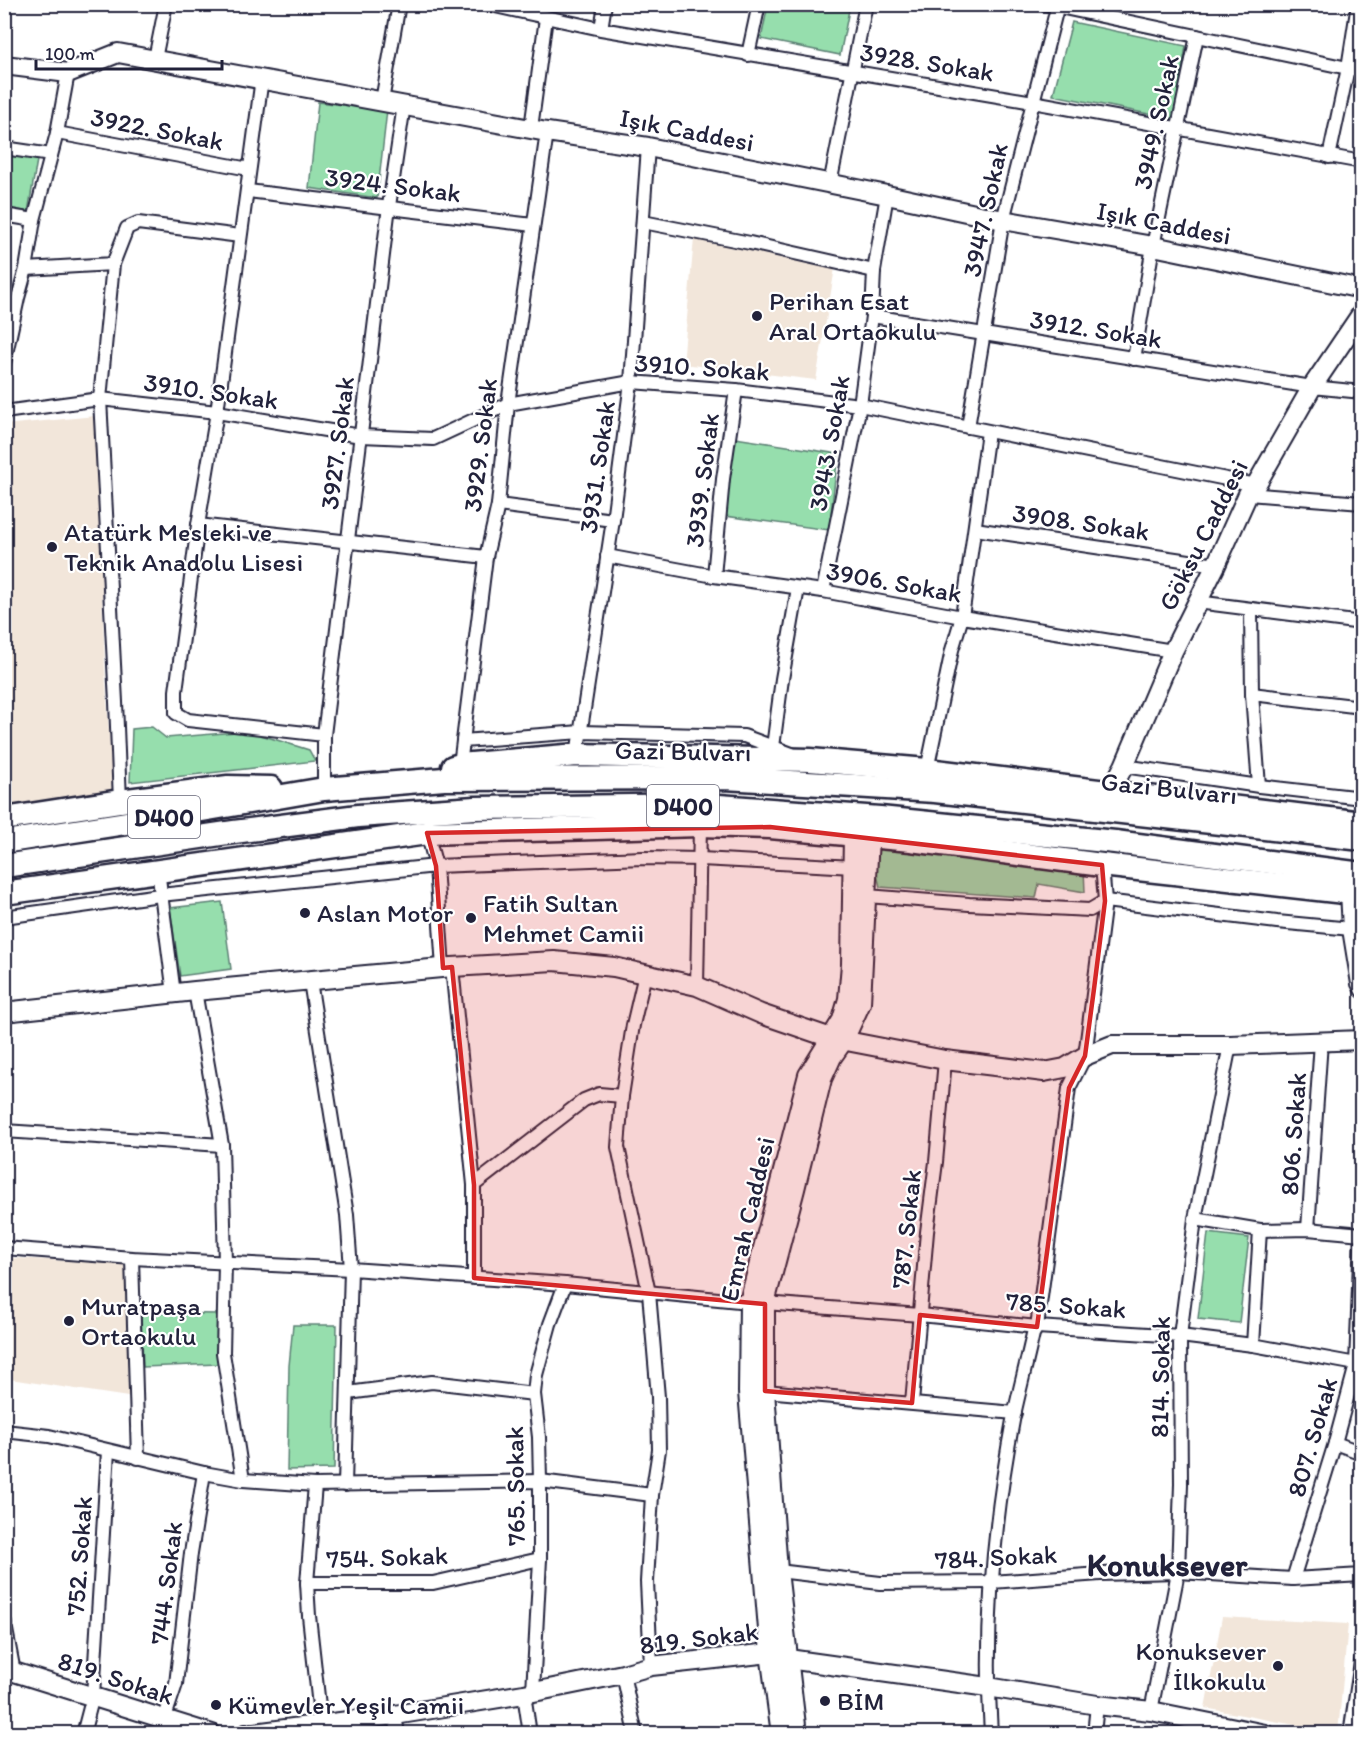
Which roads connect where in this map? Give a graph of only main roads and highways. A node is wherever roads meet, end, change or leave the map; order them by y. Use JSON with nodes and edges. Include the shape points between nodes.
{"nodes":[{"id":1,"x":388,"y":783,"type":"junction"},
{"id":2,"x":324,"y":789,"type":"junction"},
{"id":3,"x":358,"y":816,"type":"junction"},
{"id":4,"x":4,"y":819,"type":"edge"},
{"id":5,"x":1362,"y":823,"type":"edge"},
{"id":6,"x":1362,"y":839,"type":"edge"},
{"id":7,"x":4,"y":842,"type":"edge"},
{"id":8,"x":4,"y":866,"type":"edge"},
{"id":9,"x":158,"y":870,"type":"junction"},
{"id":10,"x":1362,"y":874,"type":"edge"},
{"id":11,"x":4,"y":893,"type":"edge"},
{"id":12,"x":1354,"y":893,"type":"edge"}],
"edges":[{"from":1,"to":2,"type":"highway","name":"Gazi Bulvarı","number":"D400"},
{"from":1,"to":5,"type":"highway","via":[[460,765],[577,755],[810,760],[927,770]]},
{"from":1,"to":6,"type":"highway","name":"Gazi Bulvarı","number":"D400","via":[[444,779],[736,778],[935,791]]},
{"from":2,"to":4,"type":"highway","via":[[228,787]]},
{"from":2,"to":7,"type":"highway","name":"Gazi Bulvarı","number":"D400"},
{"from":3,"to":8,"type":"highway","number":"D400"},
{"from":3,"to":9,"type":"highway"},
{"from":3,"to":10,"type":"highway","number":"D400","via":[[475,808],[705,805],[1091,839]]},
{"from":9,"to":11,"type":"highway"},
{"from":9,"to":12,"type":"highway","via":[[427,833],[700,825],[861,835]]}]}
